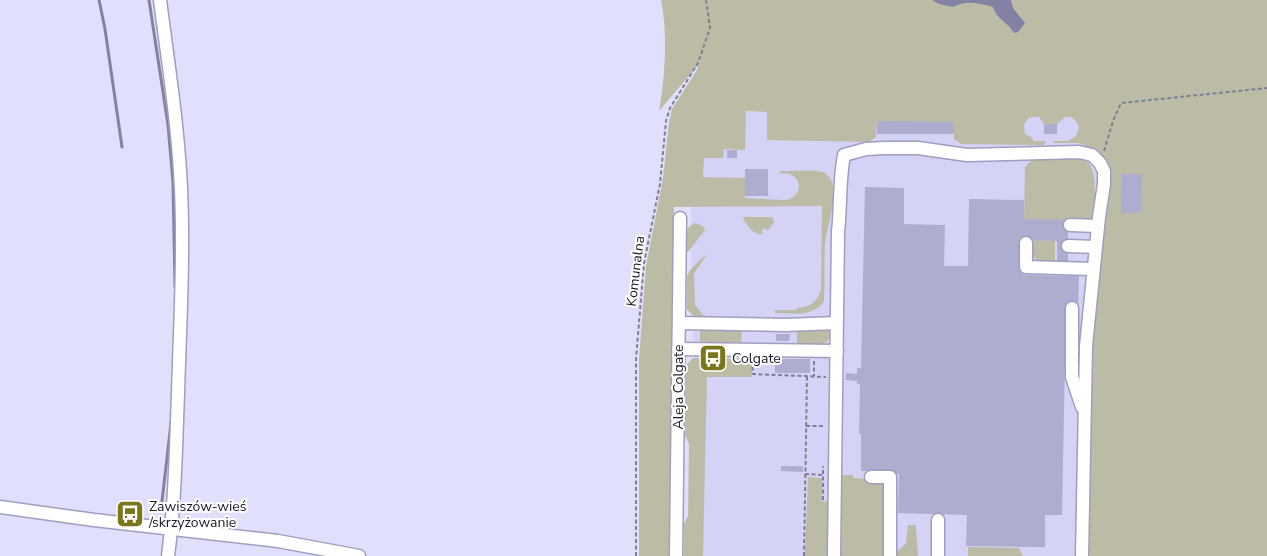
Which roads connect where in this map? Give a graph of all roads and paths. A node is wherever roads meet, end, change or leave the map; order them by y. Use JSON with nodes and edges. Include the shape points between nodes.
{"nodes":[{"id":1,"x":160,"y":0,"type":"edge"},
{"id":2,"x":706,"y":0,"type":"edge"},
{"id":3,"x":1267,"y":88,"type":"edge"},
{"id":4,"x":1100,"y":163,"type":"junction"},
{"id":5,"x":680,"y":218,"type":"dead end"},
{"id":6,"x":1070,"y":225,"type":"dead end"},
{"id":7,"x":1098,"y":226,"type":"junction"},
{"id":8,"x":1026,"y":243,"type":"dead end"},
{"id":9,"x":1068,"y":246,"type":"dead end"},
{"id":10,"x":1096,"y":247,"type":"junction"},
{"id":11,"x":1094,"y":269,"type":"junction"},
{"id":12,"x":1072,"y":308,"type":"dead end"},
{"id":13,"x":679,"y":323,"type":"junction"},
{"id":14,"x":836,"y":323,"type":"junction"},
{"id":15,"x":678,"y":349,"type":"junction"},
{"id":16,"x":813,"y":350,"type":"junction"},
{"id":17,"x":838,"y":351,"type":"junction"},
{"id":18,"x":750,"y":358,"type":"dead end"},
{"id":19,"x":807,"y":376,"type":"junction"},
{"id":20,"x":814,"y":376,"type":"junction"},
{"id":21,"x":838,"y":377,"type":"junction"},
{"id":22,"x":1085,"y":417,"type":"junction"},
{"id":23,"x":806,"y":426,"type":"junction"},
{"id":24,"x":824,"y":426,"type":"dead end"},
{"id":25,"x":805,"y":474,"type":"junction"},
{"id":26,"x":823,"y":475,"type":"dead end"},
{"id":27,"x":871,"y":477,"type":"dead end"},
{"id":28,"x":0,"y":506,"type":"edge"},
{"id":29,"x":938,"y":520,"type":"dead end"},
{"id":30,"x":172,"y":528,"type":"junction"},
{"id":31,"x":168,"y":556,"type":"edge"},
{"id":32,"x":359,"y":556,"type":"edge"},
{"id":33,"x":636,"y":556,"type":"edge"},
{"id":34,"x":676,"y":556,"type":"edge"},
{"id":35,"x":804,"y":556,"type":"edge"},
{"id":36,"x":834,"y":556,"type":"edge"},
{"id":37,"x":890,"y":556,"type":"edge"},
{"id":38,"x":938,"y":556,"type":"edge"},
{"id":39,"x":1082,"y":556,"type":"edge"}],
"edges":[{"from":1,"to":30,"type":"street","via":[[181,188],[182,284]]},
{"from":2,"to":33,"type":"path","name":"Komunalna","via":[[710,28],[698,64],[670,108],[666,121],[660,184],[644,263],[636,359]]},
{"from":3,"to":4,"type":"path","via":[[1121,103]]},
{"from":4,"to":7,"type":"street","via":[[1104,184]]},
{"from":4,"to":14,"type":"street","via":[[1079,152],[967,155],[902,148],[866,149],[844,155],[840,175]]},
{"from":5,"to":13,"type":"street","name":"Aleja Colgate"},
{"from":6,"to":7,"type":"street"},
{"from":7,"to":10,"type":"street"},
{"from":8,"to":11,"type":"street","via":[[1026,267]]},
{"from":9,"to":10,"type":"street"},
{"from":10,"to":11,"type":"street"},
{"from":11,"to":22,"type":"street","via":[[1086,346]]},
{"from":12,"to":22,"type":"street","via":[[1072,377]]},
{"from":13,"to":14,"type":"street"},
{"from":13,"to":15,"type":"street","name":"Aleja Colgate"},
{"from":14,"to":17,"type":"street"},
{"from":15,"to":16,"type":"street"},
{"from":15,"to":34,"type":"street","name":"Aleja Colgate"},
{"from":16,"to":17,"type":"street"},
{"from":16,"to":20,"type":"path"},
{"from":17,"to":21,"type":"street"},
{"from":18,"to":19,"type":"path","via":[[753,374]]},
{"from":19,"to":20,"type":"path"},
{"from":19,"to":23,"type":"path"},
{"from":20,"to":21,"type":"path"},
{"from":21,"to":36,"type":"street"},
{"from":22,"to":39,"type":"street"},
{"from":23,"to":24,"type":"path"},
{"from":23,"to":25,"type":"path"},
{"from":25,"to":26,"type":"path"},
{"from":25,"to":35,"type":"path"},
{"from":27,"to":37,"type":"street","via":[[890,477]]},
{"from":28,"to":30,"type":"street"},
{"from":29,"to":38,"type":"street"},
{"from":30,"to":31,"type":"street"},
{"from":30,"to":32,"type":"street","via":[[278,541]]}]}
